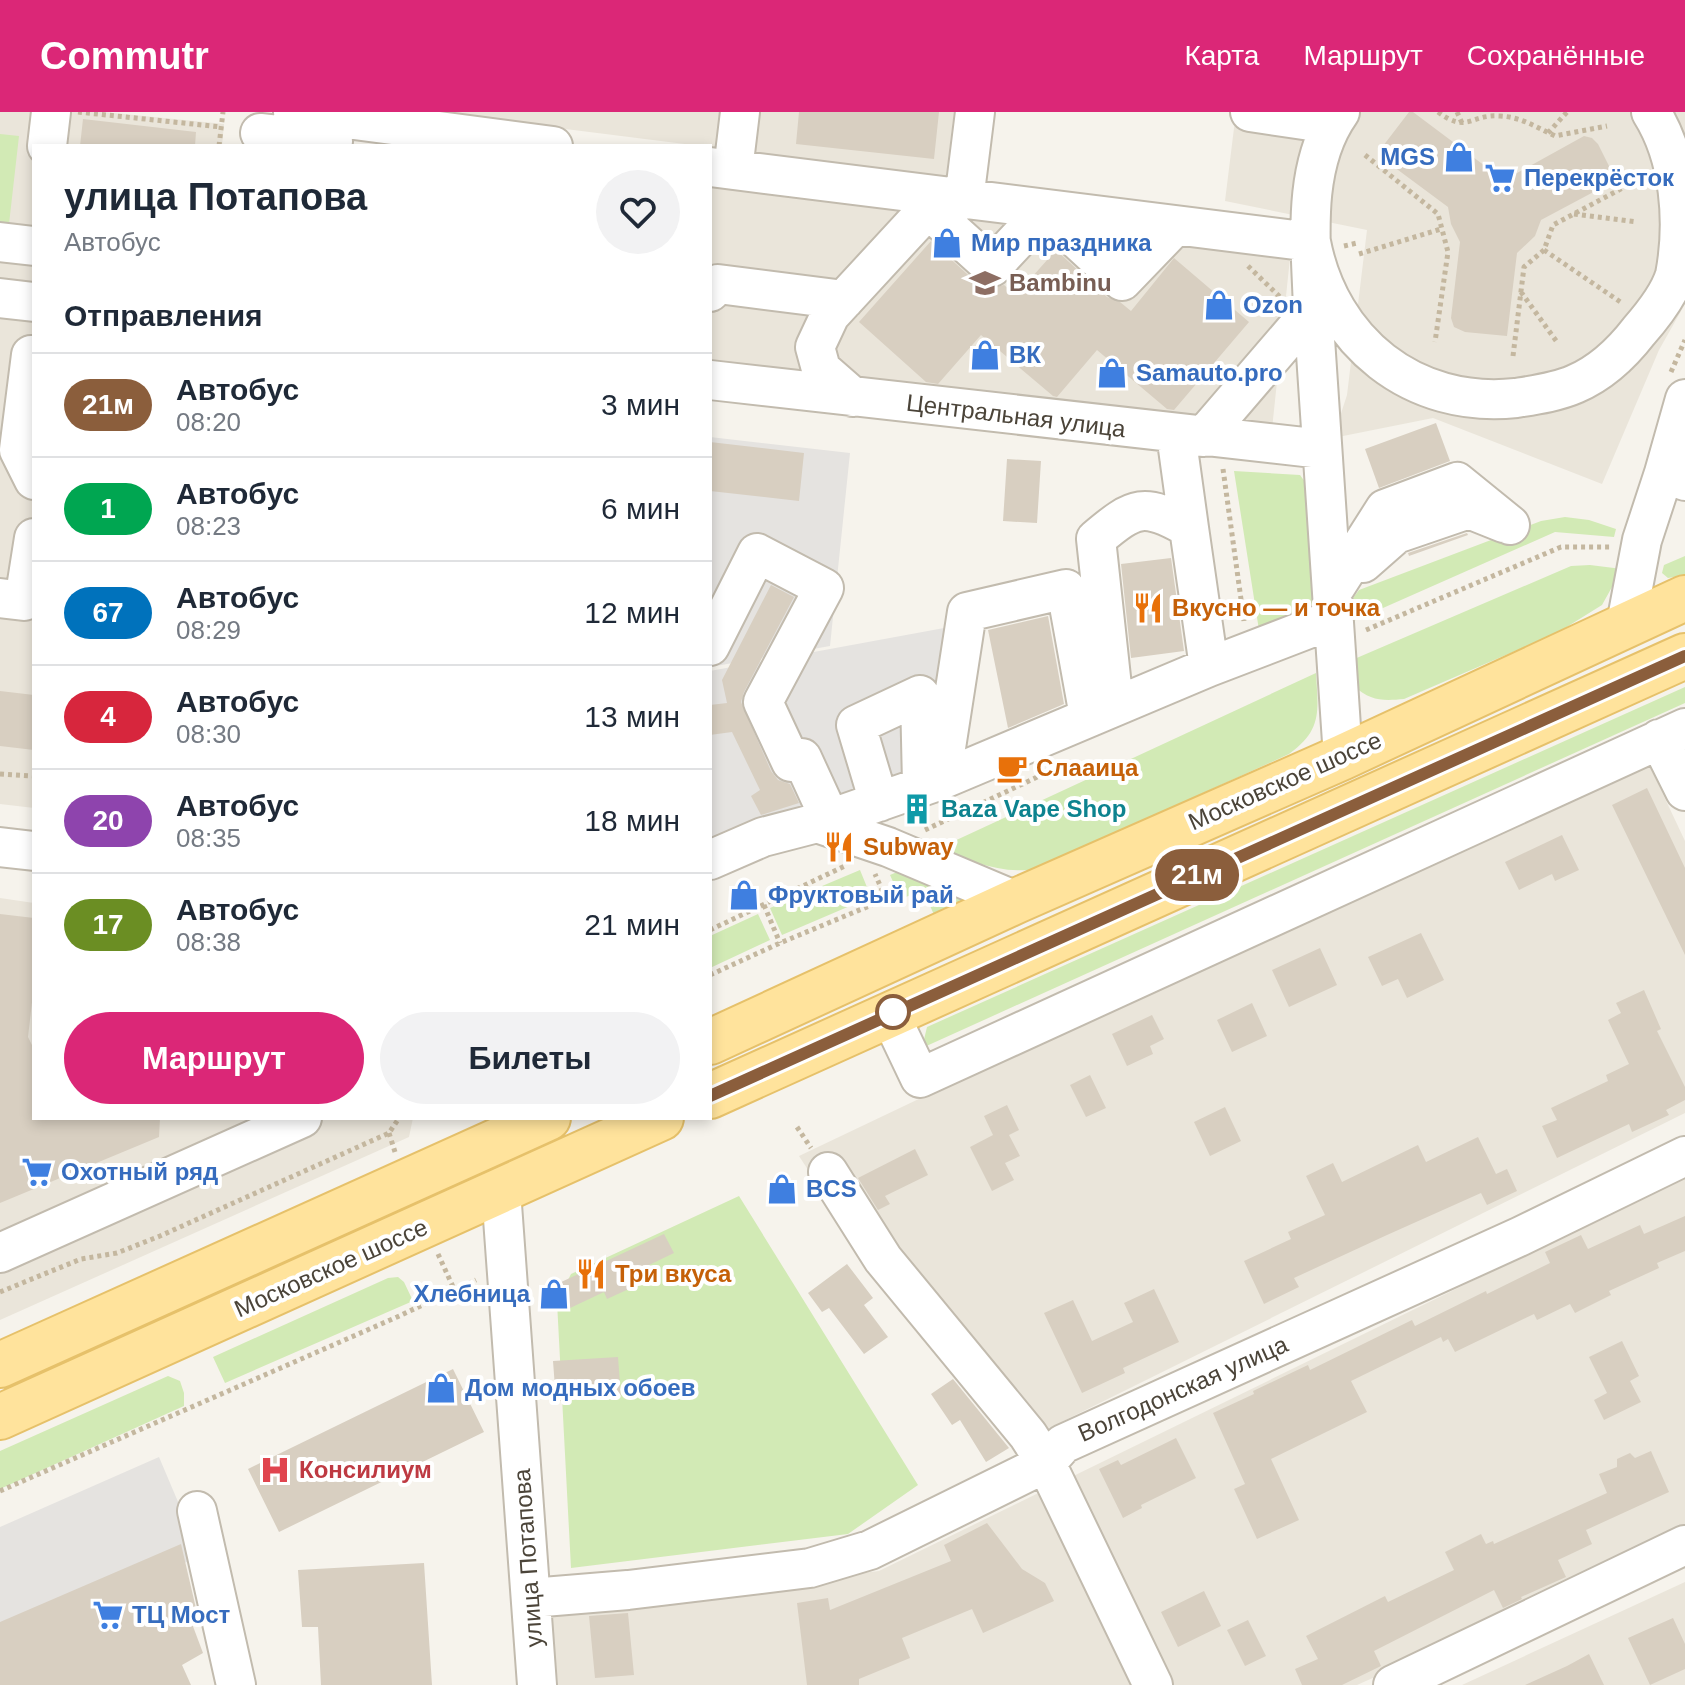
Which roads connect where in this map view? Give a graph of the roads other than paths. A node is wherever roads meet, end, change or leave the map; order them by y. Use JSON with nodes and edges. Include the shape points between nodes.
{"nodes":[{"id":1,"x":51,"y":112,"type":"edge"},
{"id":2,"x":293,"y":112,"type":"edge"},
{"id":3,"x":740,"y":112,"type":"edge"},
{"id":4,"x":975,"y":112,"type":"edge"},
{"id":5,"x":1250,"y":112,"type":"edge"},
{"id":6,"x":1651,"y":112,"type":"edge"},
{"id":7,"x":1336,"y":118,"type":"edge"},
{"id":8,"x":260,"y":130,"type":"edge"},
{"id":9,"x":47,"y":144,"type":"edge"},
{"id":10,"x":360,"y":144,"type":"edge"},
{"id":11,"x":538,"y":144,"type":"edge"},
{"id":12,"x":722,"y":168,"type":"edge"},
{"id":13,"x":944,"y":202,"type":"junction"},
{"id":14,"x":1045,"y":210,"type":"junction"},
{"id":15,"x":1175,"y":226,"type":"junction"},
{"id":16,"x":0,"y":242,"type":"edge"},
{"id":17,"x":1311,"y":242,"type":"junction"},
{"id":18,"x":32,"y":246,"type":"edge"},
{"id":19,"x":1682,"y":265,"type":"edge"},
{"id":20,"x":712,"y":290,"type":"edge"},
{"id":21,"x":0,"y":298,"type":"edge"},
{"id":22,"x":844,"y":300,"type":"junction"},
{"id":23,"x":32,"y":302,"type":"edge"},
{"id":24,"x":1313,"y":309,"type":"junction"},
{"id":25,"x":1366,"y":349,"type":"junction"},
{"id":26,"x":32,"y":355,"type":"edge"},
{"id":27,"x":712,"y":380,"type":"edge"},
{"id":28,"x":853,"y":397,"type":"junction"},
{"id":29,"x":1685,"y":399,"type":"edge"},
{"id":30,"x":1199,"y":436,"type":"junction"},
{"id":31,"x":1322,"y":449,"type":"junction"},
{"id":32,"x":32,"y":476,"type":"edge"},
{"id":33,"x":1674,"y":477,"type":"edge"},
{"id":34,"x":1189,"y":528,"type":"junction"},
{"id":35,"x":32,"y":551,"type":"edge"},
{"id":36,"x":0,"y":598,"type":"edge"},
{"id":37,"x":1685,"y":598,"type":"edge"},
{"id":38,"x":1626,"y":624,"type":"junction"},
{"id":39,"x":1685,"y":625,"type":"edge"},
{"id":40,"x":1334,"y":631,"type":"junction"},
{"id":41,"x":712,"y":642,"type":"edge"},
{"id":42,"x":1685,"y":656,"type":"edge"},
{"id":43,"x":1209,"y":667,"type":"junction"},
{"id":44,"x":1102,"y":710,"type":"junction"},
{"id":45,"x":1672,"y":734,"type":"edge"},
{"id":46,"x":1343,"y":757,"type":"junction"},
{"id":47,"x":931,"y":783,"type":"junction"},
{"id":48,"x":1685,"y":791,"type":"edge"},
{"id":49,"x":879,"y":802,"type":"junction"},
{"id":50,"x":824,"y":821,"type":"junction"},
{"id":51,"x":0,"y":847,"type":"edge"},
{"id":52,"x":32,"y":851,"type":"edge"},
{"id":53,"x":712,"y":859,"type":"edge"},
{"id":54,"x":1016,"y":901,"type":"junction"},
{"id":55,"x":889,"y":1013,"type":"junction"},
{"id":56,"x":712,"y":1041,"type":"edge"},
{"id":57,"x":712,"y":1068,"type":"edge"},
{"id":58,"x":712,"y":1095,"type":"edge"},
{"id":59,"x":298,"y":1120,"type":"edge"},
{"id":60,"x":597,"y":1120,"type":"edge"},
{"id":61,"x":650,"y":1120,"type":"edge"},
{"id":62,"x":512,"y":1146,"type":"edge"},
{"id":63,"x":1685,"y":1156,"type":"edge"},
{"id":64,"x":828,"y":1172,"type":"dead end"},
{"id":65,"x":0,"y":1253,"type":"edge"},
{"id":66,"x":0,"y":1365,"type":"edge"},
{"id":67,"x":0,"y":1390,"type":"edge"},
{"id":68,"x":0,"y":1417,"type":"edge"},
{"id":69,"x":1046,"y":1463,"type":"junction"},
{"id":70,"x":197,"y":1511,"type":"dead end"},
{"id":71,"x":1685,"y":1545,"type":"edge"},
{"id":72,"x":531,"y":1598,"type":"junction"},
{"id":73,"x":236,"y":1685,"type":"edge"},
{"id":74,"x":537,"y":1685,"type":"edge"},
{"id":75,"x":1153,"y":1685,"type":"edge"},
{"id":76,"x":1393,"y":1685,"type":"edge"}],
"edges":[{"from":1,"to":9,"type":"street"},
{"from":2,"to":11,"type":"street"},
{"from":3,"to":12,"type":"street"},
{"from":4,"to":13,"type":"street"},
{"from":5,"to":7,"type":"street"},
{"from":6,"to":19,"type":"street","via":[[1664,132],[1681,199]]},
{"from":7,"to":17,"type":"street","via":[[1313,180]]},
{"from":8,"to":10,"type":"street"},
{"from":12,"to":13,"type":"street"},
{"from":13,"to":14,"type":"street"},
{"from":13,"to":14,"type":"street","via":[[992,267]]},
{"from":13,"to":22,"type":"street"},
{"from":14,"to":15,"type":"street"},
{"from":14,"to":15,"type":"street","via":[[1122,281]]},
{"from":15,"to":17,"type":"street"},
{"from":16,"to":18,"type":"street"},
{"from":17,"to":24,"type":"street"},
{"from":17,"to":25,"type":"street","via":[[1325,290]]},
{"from":19,"to":25,"type":"street","via":[[1653,314],[1602,369],[1574,385],[1534,396],[1460,397],[1397,373]]},
{"from":20,"to":22,"type":"street","via":[[718,284]]},
{"from":21,"to":23,"type":"street"},
{"from":22,"to":28,"type":"street","via":[[830,315],[815,347],[821,369]]},
{"from":24,"to":25,"type":"street"},
{"from":24,"to":30,"type":"street"},
{"from":24,"to":31,"type":"street"},
{"from":26,"to":32,"type":"street","via":[[19,450]]},
{"from":27,"to":28,"type":"street","name":"Центральная улица"},
{"from":28,"to":30,"type":"street","name":"Центральная улица"},
{"from":29,"to":33,"type":"street"},
{"from":30,"to":31,"type":"street","name":"Центральная улица"},
{"from":30,"to":34,"type":"street"},
{"from":31,"to":40,"type":"street"},
{"from":33,"to":38,"type":"street","via":[[1642,540]]},
{"from":34,"to":43,"type":"street"},
{"from":34,"to":44,"type":"street","via":[[1162,512],[1138,510],[1096,539]]},
{"from":35,"to":36,"type":"street","via":[[24,601]]},
{"from":37,"to":38,"type":"main road","name":"Московское шоссе"},
{"from":38,"to":46,"type":"main road","name":"Московское шоссе"},
{"from":39,"to":57,"type":"main road","name":"Московское шоссе"},
{"from":40,"to":43,"type":"street","via":[[1248,651]]},
{"from":40,"to":46,"type":"street"},
{"from":41,"to":50,"type":"street","via":[[757,553],[824,588],[763,702],[791,762],[802,758]]},
{"from":42,"to":55,"type":"main road","name":"Московское шоссе"},
{"from":43,"to":44,"type":"street"},
{"from":44,"to":47,"type":"street"},
{"from":44,"to":47,"type":"street","via":[[1066,589],[967,612]]},
{"from":45,"to":48,"type":"street"},
{"from":45,"to":55,"type":"street","via":[[920,1078]]},
{"from":46,"to":54,"type":"main road","name":"Московское шоссе"},
{"from":47,"to":49,"type":"street"},
{"from":47,"to":49,"type":"street","via":[[920,695],[856,725]]},
{"from":49,"to":50,"type":"street"},
{"from":50,"to":53,"type":"street","via":[[763,837]]},
{"from":50,"to":54,"type":"street","via":[[877,851]]},
{"from":51,"to":52,"type":"street"},
{"from":54,"to":56,"type":"main road","name":"Московское шоссе"},
{"from":55,"to":58,"type":"main road","name":"Московское шоссе"},
{"from":59,"to":65,"type":"street"},
{"from":60,"to":62,"type":"main road","name":"Московское шоссе"},
{"from":61,"to":62,"type":"main road","name":"Московское шоссе"},
{"from":62,"to":66,"type":"main road","name":"Московское шоссе"},
{"from":62,"to":67,"type":"main road","name":"Московское шоссе"},
{"from":62,"to":68,"type":"main road","name":"Московское шоссе"},
{"from":62,"to":72,"type":"street","name":"улица Потапова"},
{"from":63,"to":69,"type":"street","name":"Волгодонская улица","via":[[1063,1444]]},
{"from":64,"to":69,"type":"street","via":[[889,1268]]},
{"from":69,"to":72,"type":"street","name":"Волгодонская улица","via":[[870,1550],[810,1568]]},
{"from":69,"to":75,"type":"street"},
{"from":70,"to":73,"type":"street"},
{"from":71,"to":76,"type":"street"},
{"from":72,"to":74,"type":"street","name":"улица Потапова"}]}
